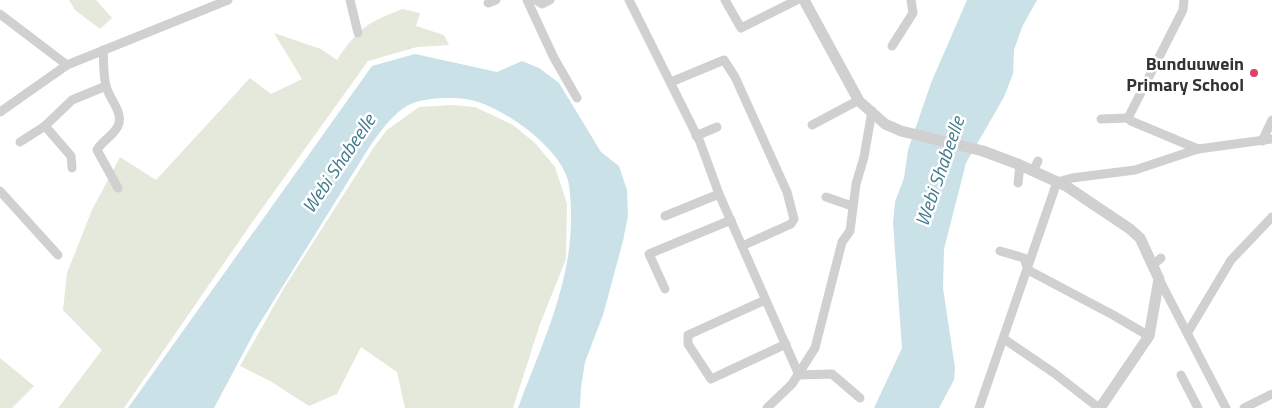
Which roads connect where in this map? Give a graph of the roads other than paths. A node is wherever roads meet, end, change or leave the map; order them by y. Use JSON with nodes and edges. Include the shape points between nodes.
{"nodes":[{"id":1,"x":228,"y":0,"type":"edge"},
{"id":2,"x":350,"y":0,"type":"edge"},
{"id":3,"x":527,"y":0,"type":"edge"},
{"id":4,"x":536,"y":0,"type":"edge"},
{"id":5,"x":550,"y":0,"type":"edge"},
{"id":6,"x":629,"y":0,"type":"edge"},
{"id":7,"x":725,"y":0,"type":"edge"},
{"id":8,"x":797,"y":0,"type":"edge"},
{"id":9,"x":804,"y":0,"type":"edge"},
{"id":10,"x":911,"y":0,"type":"edge"},
{"id":11,"x":1184,"y":0,"type":"edge"},
{"id":12,"x":0,"y":14,"type":"edge"},
{"id":13,"x":358,"y":33,"type":"dead end"},
{"id":14,"x":892,"y":46,"type":"dead end"},
{"id":15,"x":103,"y":50,"type":"junction"},
{"id":16,"x":67,"y":65,"type":"junction"},
{"id":17,"x":671,"y":82,"type":"junction"},
{"id":18,"x":106,"y":86,"type":"junction"},
{"id":19,"x":577,"y":98,"type":"dead end"},
{"id":20,"x":859,"y":100,"type":"junction"},
{"id":21,"x":872,"y":111,"type":"junction"},
{"id":22,"x":0,"y":112,"type":"edge"},
{"id":23,"x":1128,"y":118,"type":"junction"},
{"id":24,"x":1101,"y":119,"type":"dead end"},
{"id":25,"x":1272,"y":120,"type":"edge"},
{"id":26,"x":812,"y":125,"type":"dead end"},
{"id":27,"x":45,"y":126,"type":"junction"},
{"id":28,"x":716,"y":127,"type":"dead end"},
{"id":29,"x":696,"y":136,"type":"junction"},
{"id":30,"x":1272,"y":139,"type":"edge"},
{"id":31,"x":1262,"y":141,"type":"junction"},
{"id":32,"x":20,"y":142,"type":"dead end"},
{"id":33,"x":1198,"y":149,"type":"junction"},
{"id":34,"x":1020,"y":165,"type":"junction"},
{"id":35,"x":72,"y":168,"type":"dead end"},
{"id":36,"x":1057,"y":182,"type":"junction"},
{"id":37,"x":1018,"y":184,"type":"dead end"},
{"id":38,"x":118,"y":188,"type":"dead end"},
{"id":39,"x":0,"y":191,"type":"edge"},
{"id":40,"x":719,"y":194,"type":"junction"},
{"id":41,"x":826,"y":197,"type":"dead end"},
{"id":42,"x":852,"y":206,"type":"junction"},
{"id":43,"x":665,"y":216,"type":"dead end"},
{"id":44,"x":1272,"y":217,"type":"edge"},
{"id":45,"x":731,"y":220,"type":"junction"},
{"id":46,"x":742,"y":246,"type":"junction"},
{"id":47,"x":1000,"y":251,"type":"dead end"},
{"id":48,"x":58,"y":255,"type":"dead end"},
{"id":49,"x":1028,"y":270,"type":"junction"},
{"id":50,"x":1159,"y":279,"type":"junction"},
{"id":51,"x":665,"y":289,"type":"dead end"},
{"id":52,"x":765,"y":300,"type":"junction"},
{"id":53,"x":1188,"y":332,"type":"junction"},
{"id":54,"x":1149,"y":336,"type":"junction"},
{"id":55,"x":1004,"y":339,"type":"junction"},
{"id":56,"x":786,"y":344,"type":"junction"},
{"id":57,"x":1181,"y":375,"type":"dead end"},
{"id":58,"x":799,"y":376,"type":"junction"},
{"id":59,"x":1272,"y":394,"type":"edge"},
{"id":60,"x":860,"y":398,"type":"dead end"},
{"id":61,"x":767,"y":408,"type":"edge"},
{"id":62,"x":979,"y":408,"type":"edge"},
{"id":63,"x":1099,"y":408,"type":"edge"},
{"id":64,"x":1198,"y":408,"type":"edge"},
{"id":65,"x":1226,"y":408,"type":"edge"},
{"id":66,"x":1244,"y":408,"type":"edge"}],
"edges":[{"from":1,"to":15,"type":"street"},
{"from":2,"to":13,"type":"street"},
{"from":3,"to":19,"type":"street"},
{"from":4,"to":5,"type":"street","via":[[542,4]]},
{"from":6,"to":17,"type":"street"},
{"from":7,"to":8,"type":"street","via":[[741,28]]},
{"from":9,"to":20,"type":"street"},
{"from":10,"to":14,"type":"street","via":[[913,13]]},
{"from":11,"to":23,"type":"street","via":[[1183,10]]},
{"from":12,"to":16,"type":"street"},
{"from":15,"to":16,"type":"street"},
{"from":15,"to":18,"type":"street"},
{"from":16,"to":22,"type":"street"},
{"from":17,"to":29,"type":"street"},
{"from":17,"to":46,"type":"street","via":[[724,60],[735,77],[787,192],[794,219],[791,224]]},
{"from":18,"to":27,"type":"street","via":[[72,100]]},
{"from":18,"to":38,"type":"street","via":[[120,116],[119,125],[97,150]]},
{"from":20,"to":21,"type":"street"},
{"from":20,"to":26,"type":"street"},
{"from":21,"to":34,"type":"street","via":[[885,124],[901,131],[983,151]]},
{"from":21,"to":42,"type":"street"},
{"from":23,"to":24,"type":"street"},
{"from":23,"to":33,"type":"street"},
{"from":25,"to":31,"type":"street"},
{"from":27,"to":32,"type":"street"},
{"from":27,"to":35,"type":"street","via":[[71,156]]},
{"from":28,"to":29,"type":"street"},
{"from":29,"to":40,"type":"street"},
{"from":30,"to":31,"type":"street"},
{"from":31,"to":33,"type":"street"},
{"from":33,"to":36,"type":"street","via":[[1135,170]]},
{"from":34,"to":36,"type":"street","via":[[1036,166]]},
{"from":34,"to":37,"type":"street"},
{"from":36,"to":49,"type":"street"},
{"from":36,"to":50,"type":"street","via":[[1140,238],[1156,262]]},
{"from":39,"to":48,"type":"street"},
{"from":40,"to":43,"type":"street"},
{"from":40,"to":45,"type":"street"},
{"from":41,"to":42,"type":"street"},
{"from":42,"to":58,"type":"street","via":[[850,231],[842,242],[815,348]]},
{"from":44,"to":53,"type":"street","via":[[1231,260]]},
{"from":45,"to":46,"type":"street"},
{"from":45,"to":51,"type":"street","via":[[649,254]]},
{"from":46,"to":52,"type":"street"},
{"from":47,"to":49,"type":"street","via":[[1024,258]]},
{"from":49,"to":54,"type":"street"},
{"from":49,"to":55,"type":"street"},
{"from":50,"to":53,"type":"street"},
{"from":50,"to":54,"type":"street"},
{"from":52,"to":56,"type":"street"},
{"from":52,"to":56,"type":"street","via":[[688,335],[688,344],[711,379]]},
{"from":53,"to":65,"type":"street"},
{"from":54,"to":63,"type":"street"},
{"from":55,"to":62,"type":"street"},
{"from":55,"to":63,"type":"street"},
{"from":56,"to":58,"type":"street"},
{"from":57,"to":64,"type":"street"},
{"from":58,"to":60,"type":"street","via":[[832,374]]},
{"from":58,"to":61,"type":"street"},
{"from":59,"to":66,"type":"street"}]}
